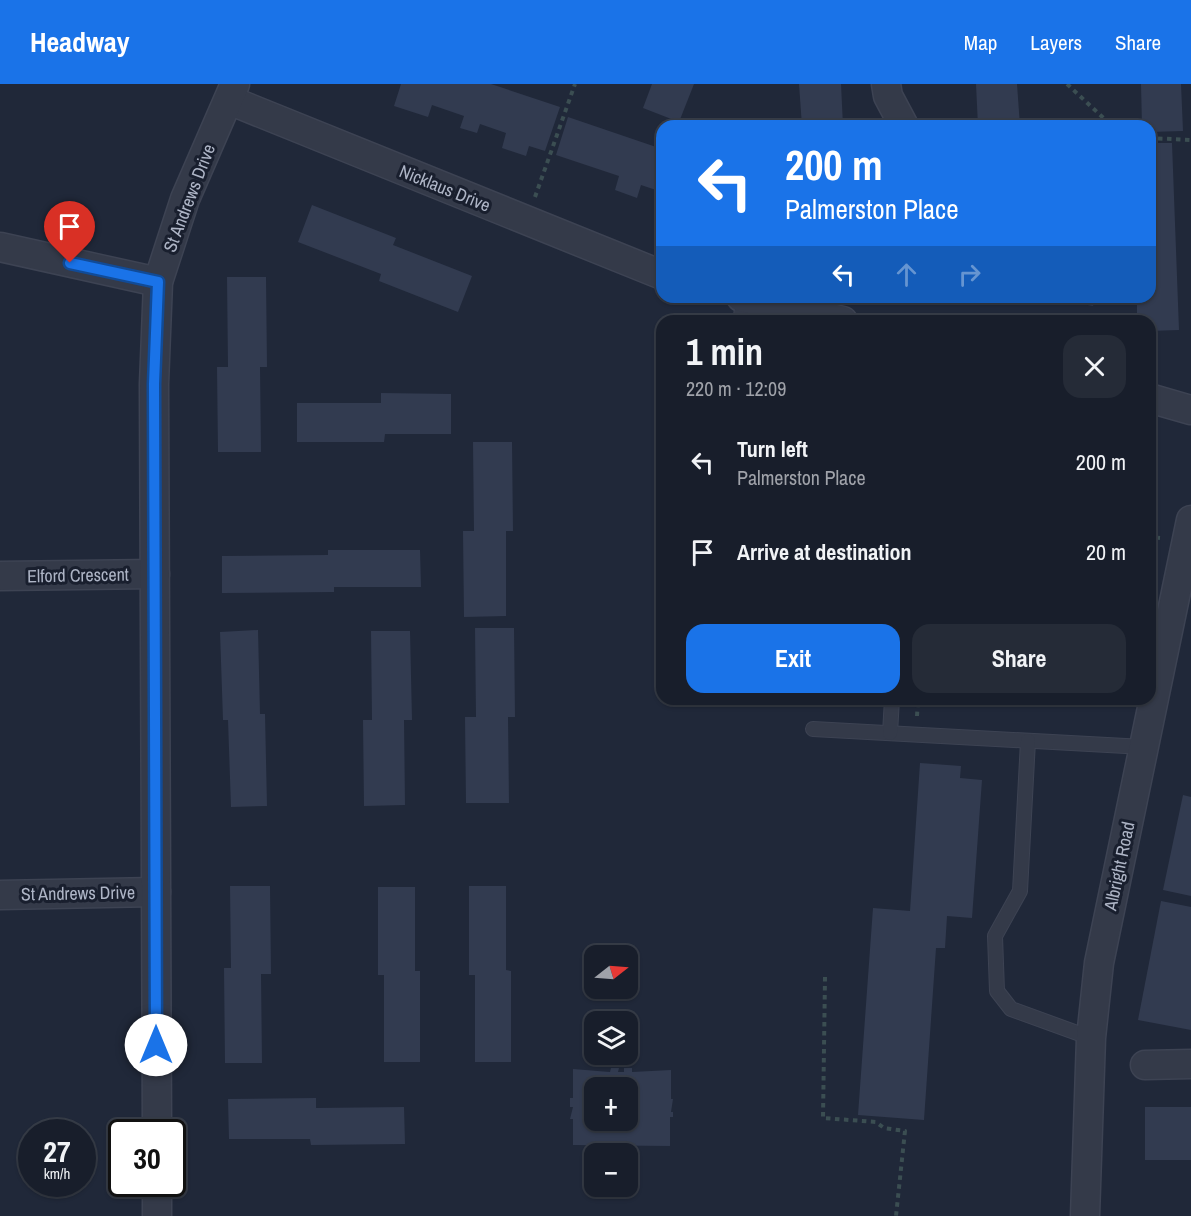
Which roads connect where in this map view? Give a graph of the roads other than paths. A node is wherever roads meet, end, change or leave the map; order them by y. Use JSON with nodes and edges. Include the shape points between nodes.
{"nodes":[{"id":1,"x":886,"y":84,"type":"edge"},
{"id":2,"x":232,"y":92,"type":"edge"},
{"id":3,"x":901,"y":120,"type":"edge"},
{"id":4,"x":0,"y":248,"type":"edge"},
{"id":5,"x":656,"y":273,"type":"edge"},
{"id":6,"x":158,"y":282,"type":"junction"},
{"id":7,"x":768,"y":303,"type":"edge"},
{"id":8,"x":818,"y":315,"type":"edge"},
{"id":9,"x":1156,"y":400,"type":"edge"},
{"id":10,"x":1191,"y":410,"type":"edge"},
{"id":11,"x":1191,"y":520,"type":"edge"},
{"id":12,"x":155,"y":574,"type":"junction"},
{"id":13,"x":0,"y":576,"type":"edge"},
{"id":14,"x":1181,"y":623,"type":"edge"},
{"id":15,"x":892,"y":705,"type":"edge"},
{"id":16,"x":813,"y":729,"type":"dead end"},
{"id":17,"x":890,"y":733,"type":"junction"},
{"id":18,"x":1028,"y":741,"type":"junction"},
{"id":19,"x":1144,"y":747,"type":"junction"},
{"id":20,"x":156,"y":892,"type":"junction"},
{"id":21,"x":0,"y":895,"type":"edge"},
{"id":22,"x":1090,"y":1038,"type":"junction"},
{"id":23,"x":1191,"y":1064,"type":"edge"},
{"id":24,"x":1145,"y":1065,"type":"dead end"},
{"id":25,"x":157,"y":1119,"type":"edge"},
{"id":26,"x":157,"y":1197,"type":"edge"},
{"id":27,"x":157,"y":1216,"type":"edge"},
{"id":28,"x":1085,"y":1216,"type":"edge"}],
"edges":[{"from":1,"to":3,"type":"street"},
{"from":2,"to":5,"type":"street","name":"Nicklaus Drive","via":[[527,221]]},
{"from":2,"to":6,"type":"street","name":"St Andrews Drive","via":[[185,199]]},
{"from":4,"to":6,"type":"street"},
{"from":6,"to":12,"type":"street","name":"St Andrews Drive"},
{"from":7,"to":8,"type":"street"},
{"from":9,"to":10,"type":"street"},
{"from":11,"to":14,"type":"street","name":"Albright Road"},
{"from":12,"to":13,"type":"street","name":"Elford Crescent"},
{"from":12,"to":20,"type":"street","name":"St Andrews Drive"},
{"from":14,"to":19,"type":"street","name":"Albright Road"},
{"from":15,"to":17,"type":"lane"},
{"from":16,"to":17,"type":"lane"},
{"from":17,"to":18,"type":"lane"},
{"from":18,"to":19,"type":"lane"},
{"from":18,"to":22,"type":"lane","via":[[1020,891],[996,936],[997,991],[1011,1010]]},
{"from":19,"to":22,"type":"street","name":"Albright Road","via":[[1099,963]]},
{"from":20,"to":21,"type":"street","name":"St Andrews Drive"},
{"from":20,"to":25,"type":"street","name":"St Andrews Drive"},
{"from":22,"to":28,"type":"street","name":"Albright Road"},
{"from":23,"to":24,"type":"street"},
{"from":26,"to":27,"type":"street"}]}
